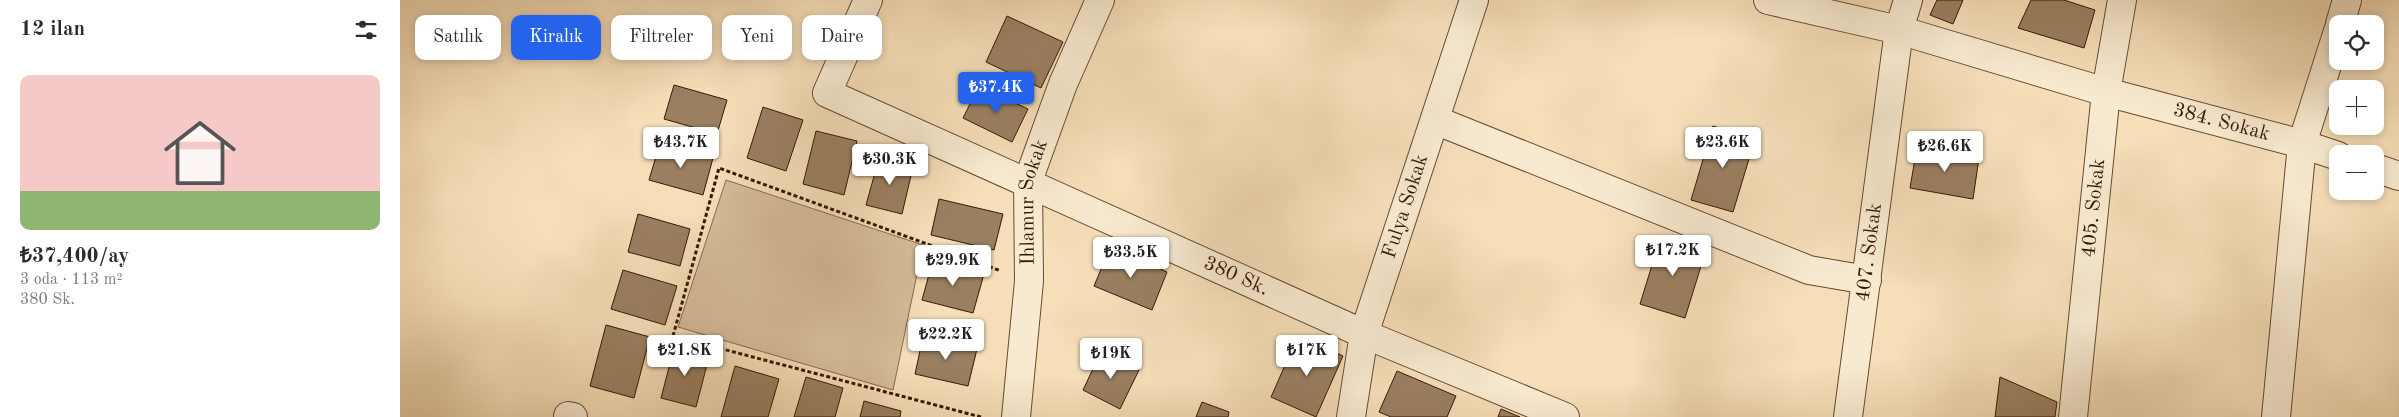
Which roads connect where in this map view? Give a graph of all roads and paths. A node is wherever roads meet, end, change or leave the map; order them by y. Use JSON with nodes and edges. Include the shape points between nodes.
{"nodes":[{"id":1,"x":868,"y":0,"type":"edge"},
{"id":2,"x":1100,"y":0,"type":"edge"},
{"id":3,"x":1474,"y":0,"type":"edge"},
{"id":4,"x":1768,"y":0,"type":"edge"},
{"id":5,"x":1908,"y":0,"type":"edge"},
{"id":6,"x":2122,"y":0,"type":"edge"},
{"id":7,"x":2347,"y":0,"type":"edge"},
{"id":8,"x":2343,"y":15,"type":"edge"},
{"id":9,"x":1899,"y":30,"type":"junction"},
{"id":10,"x":2329,"y":59,"type":"edge"},
{"id":11,"x":2106,"y":92,"type":"junction"},
{"id":12,"x":1435,"y":120,"type":"junction"},
{"id":13,"x":2302,"y":144,"type":"junction"},
{"id":14,"x":2329,"y":153,"type":"edge"},
{"id":15,"x":2384,"y":171,"type":"edge"},
{"id":16,"x":2399,"y":176,"type":"edge"},
{"id":17,"x":1028,"y":181,"type":"junction"},
{"id":18,"x":1867,"y":280,"type":"junction"},
{"id":19,"x":1029,"y":281,"type":"junction"},
{"id":20,"x":1364,"y":334,"type":"junction"},
{"id":21,"x":981,"y":417,"type":"edge"},
{"id":22,"x":1016,"y":417,"type":"edge"},
{"id":23,"x":1351,"y":417,"type":"edge"},
{"id":24,"x":1565,"y":417,"type":"edge"},
{"id":25,"x":1848,"y":417,"type":"edge"},
{"id":26,"x":2073,"y":417,"type":"edge"},
{"id":27,"x":2276,"y":417,"type":"edge"}],
"edges":[{"from":1,"to":17,"type":"street","name":"380 Sk.","via":[[828,92]]},
{"from":2,"to":17,"type":"street","name":"Ihlamur Sokak","via":[[1063,84]]},
{"from":3,"to":12,"type":"street","name":"Fulya Sokak"},
{"from":4,"to":9,"type":"street","name":"384. Sokak"},
{"from":5,"to":9,"type":"street","name":"407. Sokak"},
{"from":6,"to":11,"type":"street","name":"405. Sokak"},
{"from":7,"to":8,"type":"street"},
{"from":9,"to":11,"type":"street","name":"384. Sokak"},
{"from":9,"to":18,"type":"street","name":"407. Sokak"},
{"from":10,"to":13,"type":"street"},
{"from":11,"to":13,"type":"street","name":"384. Sokak"},
{"from":11,"to":26,"type":"street","name":"405. Sokak"},
{"from":12,"to":18,"type":"street","via":[[1809,270]]},
{"from":12,"to":20,"type":"street","name":"Fulya Sokak"},
{"from":13,"to":14,"type":"street","name":"384. Sokak"},
{"from":13,"to":27,"type":"street"},
{"from":15,"to":16,"type":"street"},
{"from":17,"to":19,"type":"street","name":"Ihlamur Sokak"},
{"from":17,"to":20,"type":"street","name":"380 Sk."},
{"from":18,"to":25,"type":"street","name":"407. Sokak"},
{"from":19,"to":21,"type":"path","via":[[719,168],[673,336]]},
{"from":19,"to":22,"type":"street","name":"Ihlamur Sokak"},
{"from":20,"to":23,"type":"street","name":"Fulya Sokak"},
{"from":20,"to":24,"type":"street","name":"380 Sk."}]}
